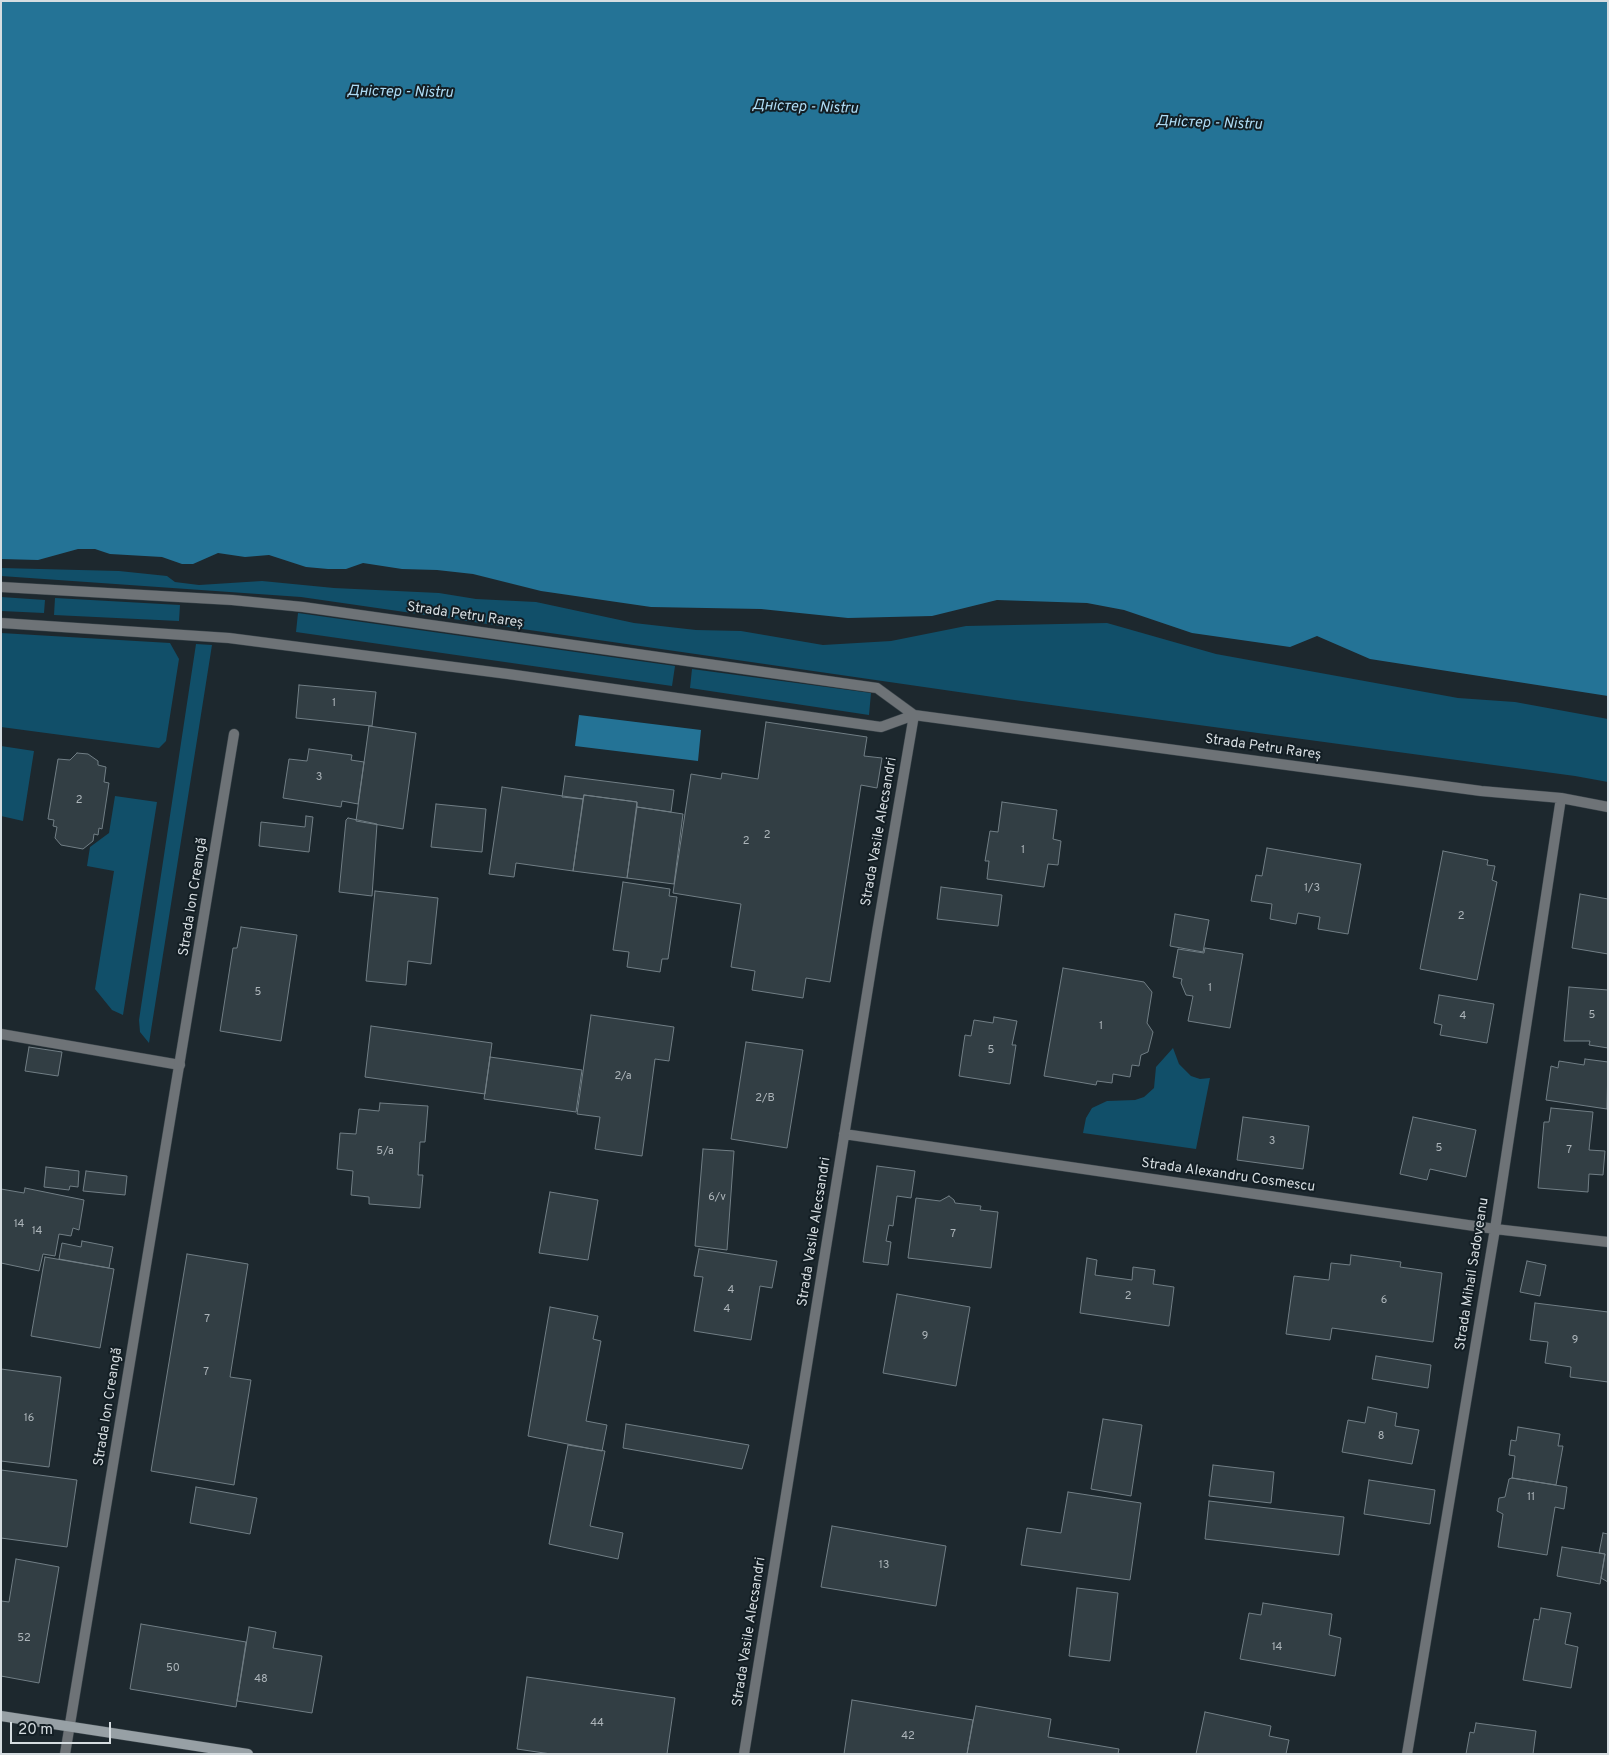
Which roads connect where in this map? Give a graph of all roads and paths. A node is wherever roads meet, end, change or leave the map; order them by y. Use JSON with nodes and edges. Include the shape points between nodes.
{"nodes":[{"id":1,"x":1,"y":587,"type":"edge"},
{"id":2,"x":1,"y":623,"type":"edge"},
{"id":3,"x":914,"y":715,"type":"junction"},
{"id":4,"x":234,"y":734,"type":"dead end"},
{"id":5,"x":1562,"y":798,"type":"junction"},
{"id":6,"x":1608,"y":807,"type":"edge"},
{"id":7,"x":1,"y":1034,"type":"edge"},
{"id":8,"x":180,"y":1065,"type":"junction"},
{"id":9,"x":844,"y":1134,"type":"junction"},
{"id":10,"x":1495,"y":1229,"type":"junction"},
{"id":11,"x":1608,"y":1242,"type":"edge"},
{"id":12,"x":1,"y":1716,"type":"edge"},
{"id":13,"x":70,"y":1725,"type":"junction"},
{"id":14,"x":65,"y":1754,"type":"edge"},
{"id":15,"x":248,"y":1754,"type":"edge"},
{"id":16,"x":744,"y":1754,"type":"edge"},
{"id":17,"x":1407,"y":1754,"type":"edge"}],
"edges":[{"from":1,"to":3,"type":"street","name":"Strada Petru Rareș","via":[[232,600],[313,608],[877,688]]},
{"from":2,"to":3,"type":"street","name":"Strada Petru Rareș","via":[[229,638],[881,727]]},
{"from":3,"to":5,"type":"street","name":"Strada Petru Rareș","via":[[1471,790]]},
{"from":3,"to":9,"type":"street","name":"Strada Vasile Alecsandri"},
{"from":4,"to":8,"type":"street","name":"Strada Ion Creangă"},
{"from":5,"to":6,"type":"street","name":"Strada Petru Rareș"},
{"from":5,"to":10,"type":"street","name":"Strada Mihail Sadoveanu"},
{"from":7,"to":8,"type":"street"},
{"from":8,"to":13,"type":"street","name":"Strada Ion Creangă"},
{"from":9,"to":10,"type":"street","name":"Strada Alexandru Cosmescu"},
{"from":9,"to":16,"type":"street","name":"Strada Vasile Alecsandri"},
{"from":10,"to":11,"type":"street","name":"Strada Alexandru Cosmescu"},
{"from":10,"to":17,"type":"street","name":"Strada Mihail Sadoveanu"},
{"from":12,"to":13,"type":"main road"},
{"from":13,"to":14,"type":"street","name":"Strada Ion Creangă"},
{"from":13,"to":15,"type":"main road"}]}
